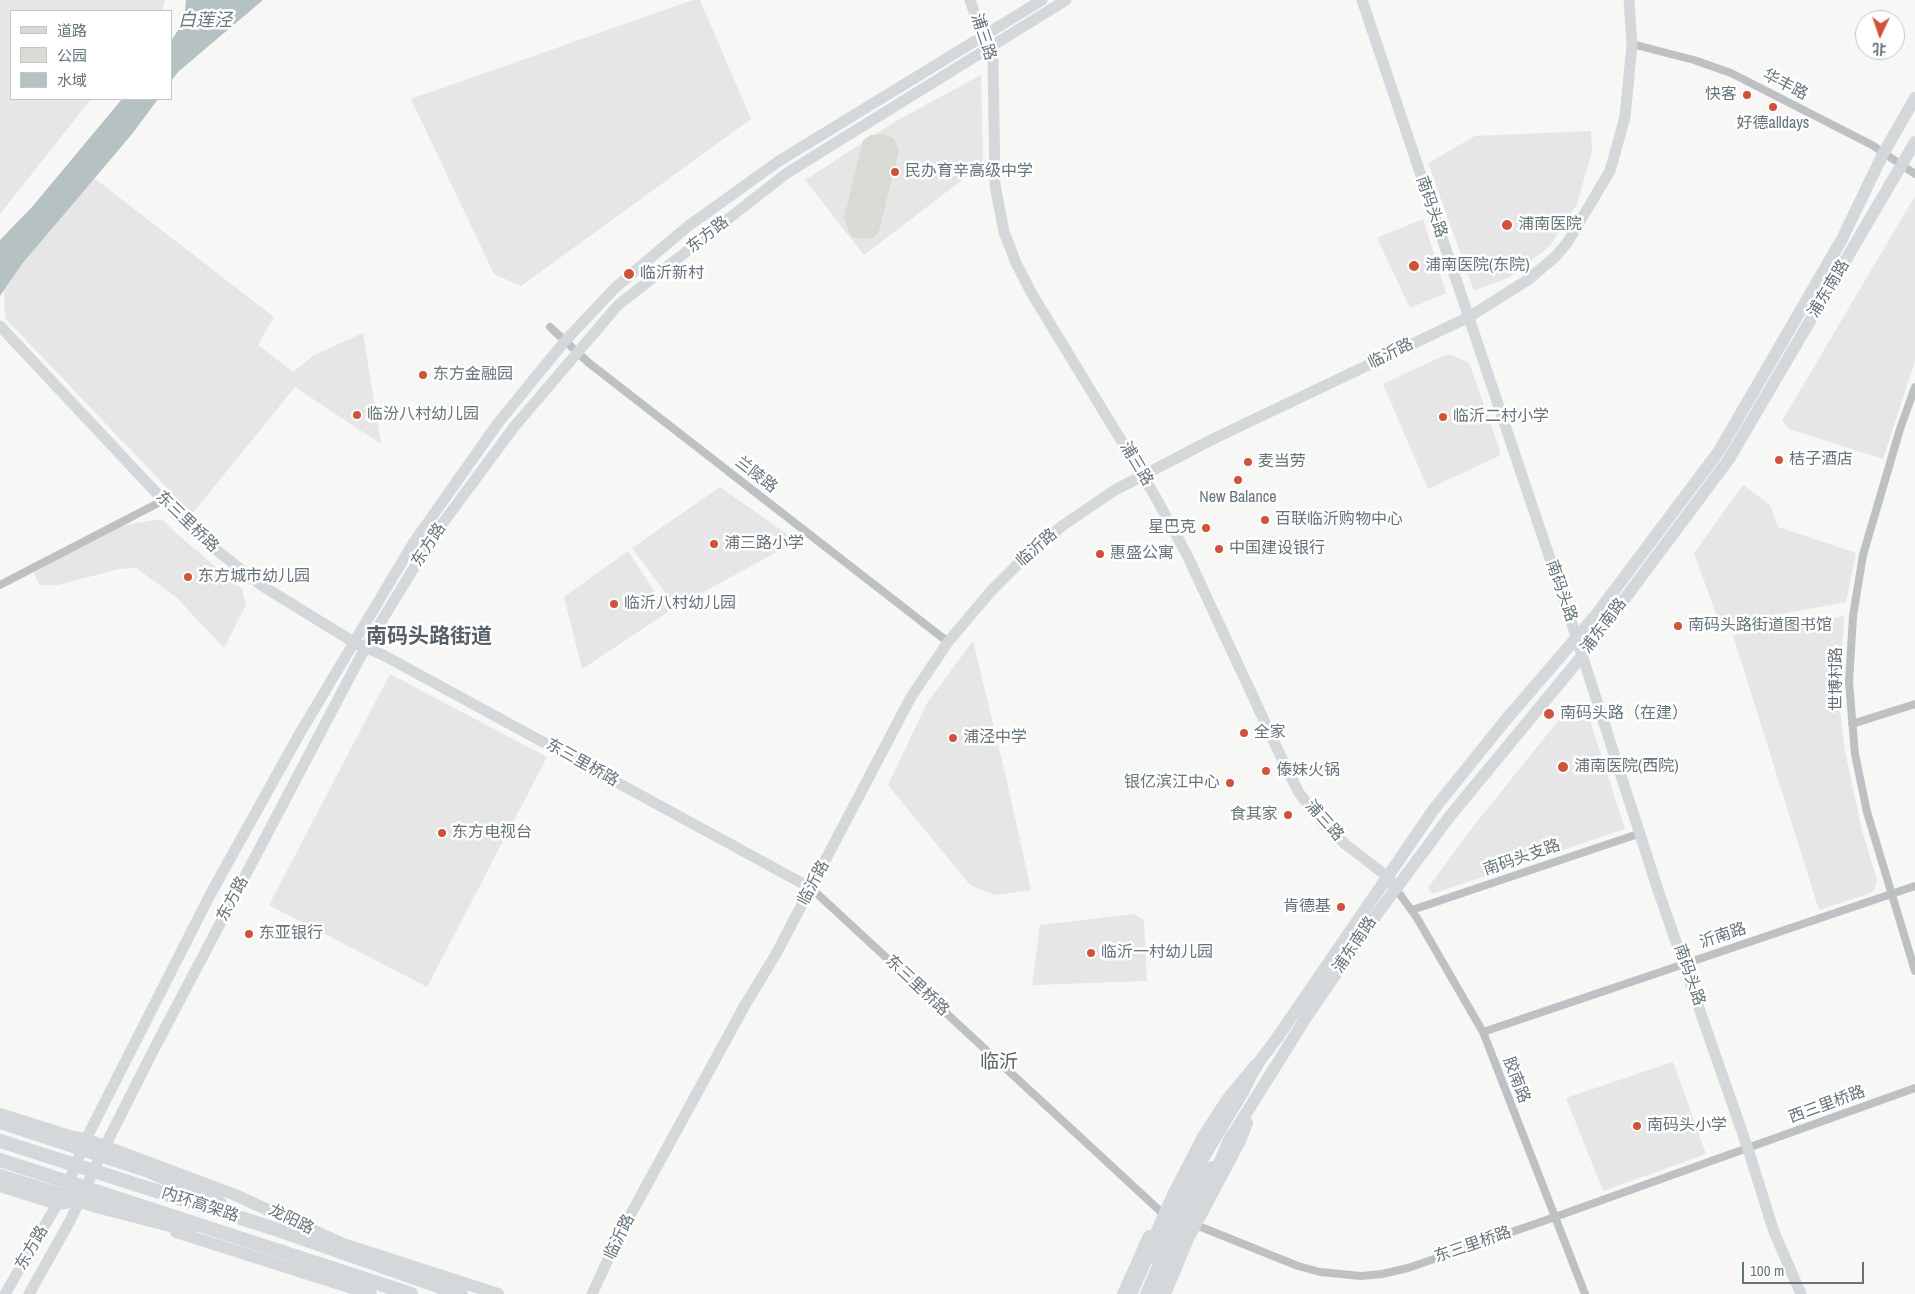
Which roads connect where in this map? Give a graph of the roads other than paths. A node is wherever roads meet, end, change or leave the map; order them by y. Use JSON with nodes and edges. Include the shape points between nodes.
{"nodes":[{"id":1,"x":970,"y":0,"type":"edge"},
{"id":2,"x":1042,"y":0,"type":"edge"},
{"id":3,"x":1066,"y":0,"type":"edge"},
{"id":4,"x":1362,"y":0,"type":"edge"},
{"id":5,"x":1629,"y":0,"type":"edge"},
{"id":6,"x":984,"y":37,"type":"junction"},
{"id":7,"x":1632,"y":44,"type":"junction"},
{"id":8,"x":987,"y":49,"type":"junction"},
{"id":9,"x":1915,"y":98,"type":"edge"},
{"id":10,"x":1915,"y":142,"type":"edge"},
{"id":11,"x":1883,"y":154,"type":"junction"},
{"id":12,"x":1903,"y":165,"type":"junction"},
{"id":13,"x":1915,"y":174,"type":"edge"},
{"id":14,"x":1468,"y":317,"type":"junction"},
{"id":15,"x":0,"y":326,"type":"edge"},
{"id":16,"x":550,"y":327,"type":"dead end"},
{"id":17,"x":566,"y":341,"type":"junction"},
{"id":18,"x":578,"y":354,"type":"junction"},
{"id":19,"x":1915,"y":387,"type":"edge"},
{"id":20,"x":1142,"y":475,"type":"junction"},
{"id":21,"x":164,"y":500,"type":"junction"},
{"id":22,"x":0,"y":585,"type":"edge"},
{"id":23,"x":1576,"y":637,"type":"junction"},
{"id":24,"x":948,"y":642,"type":"junction"},
{"id":25,"x":360,"y":646,"type":"junction"},
{"id":26,"x":1582,"y":656,"type":"junction"},
{"id":27,"x":1915,"y":704,"type":"edge"},
{"id":28,"x":1852,"y":724,"type":"junction"},
{"id":29,"x":1640,"y":833,"type":"junction"},
{"id":30,"x":1388,"y":877,"type":"junction"},
{"id":31,"x":1915,"y":886,"type":"edge"},
{"id":32,"x":811,"y":888,"type":"junction"},
{"id":33,"x":1396,"y":889,"type":"junction"},
{"id":34,"x":1891,"y":894,"type":"junction"},
{"id":35,"x":1412,"y":910,"type":"junction"},
{"id":36,"x":1685,"y":963,"type":"junction"},
{"id":37,"x":1915,"y":970,"type":"edge"},
{"id":38,"x":1483,"y":1032,"type":"junction"},
{"id":39,"x":1277,"y":1038,"type":"junction"},
{"id":40,"x":1256,"y":1066,"type":"junction"},
{"id":41,"x":1262,"y":1088,"type":"junction"},
{"id":42,"x":1915,"y":1088,"type":"edge"},
{"id":43,"x":0,"y":1114,"type":"edge"},
{"id":44,"x":0,"y":1122,"type":"edge"},
{"id":45,"x":1232,"y":1136,"type":"junction"},
{"id":46,"x":86,"y":1139,"type":"junction"},
{"id":47,"x":0,"y":1141,"type":"edge"},
{"id":48,"x":105,"y":1146,"type":"junction"},
{"id":49,"x":1748,"y":1149,"type":"junction"},
{"id":50,"x":0,"y":1160,"type":"edge"},
{"id":51,"x":0,"y":1164,"type":"edge"},
{"id":52,"x":0,"y":1176,"type":"edge"},
{"id":53,"x":0,"y":1186,"type":"edge"},
{"id":54,"x":66,"y":1189,"type":"junction"},
{"id":55,"x":80,"y":1201,"type":"junction"},
{"id":56,"x":57,"y":1204,"type":"junction"},
{"id":57,"x":1160,"y":1211,"type":"junction"},
{"id":58,"x":1555,"y":1217,"type":"junction"},
{"id":59,"x":1196,"y":1225,"type":"junction"},
{"id":60,"x":275,"y":1228,"type":"junction"},
{"id":61,"x":317,"y":1263,"type":"junction"},
{"id":62,"x":5,"y":1294,"type":"edge"},
{"id":63,"x":30,"y":1294,"type":"edge"},
{"id":64,"x":371,"y":1294,"type":"edge"},
{"id":65,"x":411,"y":1294,"type":"edge"},
{"id":66,"x":461,"y":1294,"type":"edge"},
{"id":67,"x":498,"y":1294,"type":"edge"},
{"id":68,"x":592,"y":1294,"type":"edge"},
{"id":69,"x":1123,"y":1294,"type":"edge"},
{"id":70,"x":1130,"y":1294,"type":"edge"},
{"id":71,"x":1138,"y":1294,"type":"edge"},
{"id":72,"x":1146,"y":1294,"type":"edge"},
{"id":73,"x":1154,"y":1294,"type":"edge"},
{"id":74,"x":1165,"y":1294,"type":"edge"},
{"id":75,"x":1585,"y":1294,"type":"edge"},
{"id":76,"x":1801,"y":1294,"type":"edge"}],
"edges":[{"from":1,"to":6,"type":"street","name":"浦三路"},
{"from":2,"to":6,"type":"street","name":"东方路"},
{"from":3,"to":8,"type":"street","name":"东方路"},
{"from":4,"to":14,"type":"street","name":"南码头路"},
{"from":5,"to":7,"type":"street","name":"临沂路"},
{"from":6,"to":8,"type":"street","name":"浦三路"},
{"from":6,"to":17,"type":"street","name":"东方路","via":[[779,161],[687,227],[615,288]]},
{"from":7,"to":11,"type":"street","name":"华丰路","via":[[1731,73],[1872,145]]},
{"from":7,"to":14,"type":"street","name":"临沂路","via":[[1625,117],[1610,170],[1567,243],[1529,279]]},
{"from":8,"to":18,"type":"street","name":"东方路","via":[[787,173],[618,305]]},
{"from":8,"to":20,"type":"street","name":"浦三路","via":[[993,59],[995,185],[1009,248],[1032,294]]},
{"from":9,"to":11,"type":"main road","name":"浦东南路"},
{"from":10,"to":12,"type":"main road","name":"浦东南路"},
{"from":11,"to":12,"type":"street","name":"华丰路"},
{"from":11,"to":23,"type":"main road","name":"浦东南路","via":[[1842,239],[1719,451]]},
{"from":12,"to":13,"type":"street","name":"华丰路"},
{"from":12,"to":26,"type":"main road","name":"浦东南路","via":[[1729,459]]},
{"from":14,"to":20,"type":"street","name":"临沂路"},
{"from":14,"to":23,"type":"street","name":"南码头路"},
{"from":15,"to":21,"type":"street","name":"东三里桥路"},
{"from":16,"to":17,"type":"street","name":"兰陵路"},
{"from":17,"to":18,"type":"street","name":"兰陵路"},
{"from":17,"to":25,"type":"street","name":"东方路","via":[[498,424],[412,545]]},
{"from":18,"to":24,"type":"street","name":"兰陵路"},
{"from":18,"to":25,"type":"street","name":"东方路","via":[[514,427],[434,535]]},
{"from":19,"to":28,"type":"street","name":"世博村路","via":[[1880,494],[1857,586],[1849,661]]},
{"from":20,"to":24,"type":"street","name":"临沂路","via":[[1087,508],[1040,544],[991,591]]},
{"from":20,"to":30,"type":"street","name":"浦三路","via":[[1197,575],[1299,793],[1334,834]]},
{"from":21,"to":22,"type":"street"},
{"from":21,"to":25,"type":"street","name":"东三里桥路","via":[[206,542],[261,585]]},
{"from":23,"to":26,"type":"street","name":"南码头路"},
{"from":23,"to":30,"type":"main road","name":"浦东南路","via":[[1434,809]]},
{"from":24,"to":32,"type":"street","name":"临沂路","via":[[911,697]]},
{"from":25,"to":32,"type":"street","name":"东三里桥路","via":[[383,655]]},
{"from":25,"to":46,"type":"street","name":"东方路","via":[[300,733],[210,893]]},
{"from":25,"to":48,"type":"street","name":"东方路"},
{"from":26,"to":29,"type":"street","name":"南码头路"},
{"from":26,"to":33,"type":"main road","name":"浦东南路","via":[[1450,816]]},
{"from":27,"to":28,"type":"street"},
{"from":28,"to":34,"type":"street","name":"世博村路","via":[[1867,812]]},
{"from":29,"to":35,"type":"street","name":"南码头支路"},
{"from":29,"to":36,"type":"street","name":"南码头路"},
{"from":30,"to":33,"type":"street","name":"浦三路"},
{"from":30,"to":39,"type":"main road","name":"浦东南路"},
{"from":31,"to":34,"type":"street","name":"沂南路"},
{"from":32,"to":57,"type":"street","name":"东三里桥路"},
{"from":32,"to":68,"type":"street","name":"临沂路","via":[[629,1218]]},
{"from":33,"to":35,"type":"street","name":"胶南路"},
{"from":33,"to":41,"type":"main road","name":"浦东南路","via":[[1312,1008]]},
{"from":34,"to":36,"type":"street","name":"沂南路"},
{"from":34,"to":37,"type":"street","name":"世博村路"},
{"from":35,"to":38,"type":"street","name":"胶南路"},
{"from":36,"to":38,"type":"street","name":"沂南路"},
{"from":36,"to":49,"type":"street","name":"南码头路"},
{"from":38,"to":58,"type":"street","name":"胶南路"},
{"from":39,"to":40,"type":"main road","name":"浦东南路"},
{"from":39,"to":57,"type":"main road","name":"浦东南路","via":[[1233,1084],[1198,1135]]},
{"from":40,"to":70,"type":"highway","via":[[1204,1137]]},
{"from":40,"to":71,"type":"main road","name":"浦东南路","via":[[1195,1172]]},
{"from":41,"to":45,"type":"main road","name":"浦东南路"},
{"from":41,"to":59,"type":"main road","name":"浦东南路","via":[[1239,1143]]},
{"from":42,"to":49,"type":"street","name":"西三里桥路"},
{"from":43,"to":46,"type":"main road","name":"龙阳路","via":[[73,1138]]},
{"from":44,"to":60,"type":"highway","via":[[149,1171]]},
{"from":45,"to":72,"type":"main road","name":"浦东南路","via":[[1192,1200]]},
{"from":45,"to":73,"type":"highway"},
{"from":46,"to":48,"type":"main road","name":"龙阳路"},
{"from":46,"to":54,"type":"street","name":"东方路"},
{"from":47,"to":60,"type":"highway","name":"内环高架路"},
{"from":48,"to":55,"type":"street","name":"东方路"},
{"from":48,"to":67,"type":"main road","name":"龙阳路","via":[[233,1194],[343,1244]]},
{"from":49,"to":58,"type":"street","name":"东三里桥路"},
{"from":49,"to":76,"type":"street","name":"南码头路","via":[[1774,1232]]},
{"from":50,"to":61,"type":"highway","name":"内环高架路"},
{"from":51,"to":54,"type":"main road"},
{"from":52,"to":61,"type":"highway","via":[[100,1207]]},
{"from":53,"to":56,"type":"main road"},
{"from":54,"to":55,"type":"main road"},
{"from":54,"to":56,"type":"street","name":"东方路"},
{"from":55,"to":56,"type":"main road"},
{"from":55,"to":63,"type":"street","name":"东方路"},
{"from":55,"to":64,"type":"main road"},
{"from":56,"to":62,"type":"street","name":"东方路"},
{"from":57,"to":69,"type":"main road","name":"浦东南路"},
{"from":58,"to":59,"type":"street","name":"东三里桥路","via":[[1408,1268],[1362,1276],[1327,1274],[1298,1266]]},
{"from":58,"to":75,"type":"street","name":"胶南路"},
{"from":59,"to":74,"type":"main road","name":"浦东南路"},
{"from":60,"to":66,"type":"highway","name":"内环高架路"},
{"from":61,"to":65,"type":"highway","name":"内环高架路"}]}
